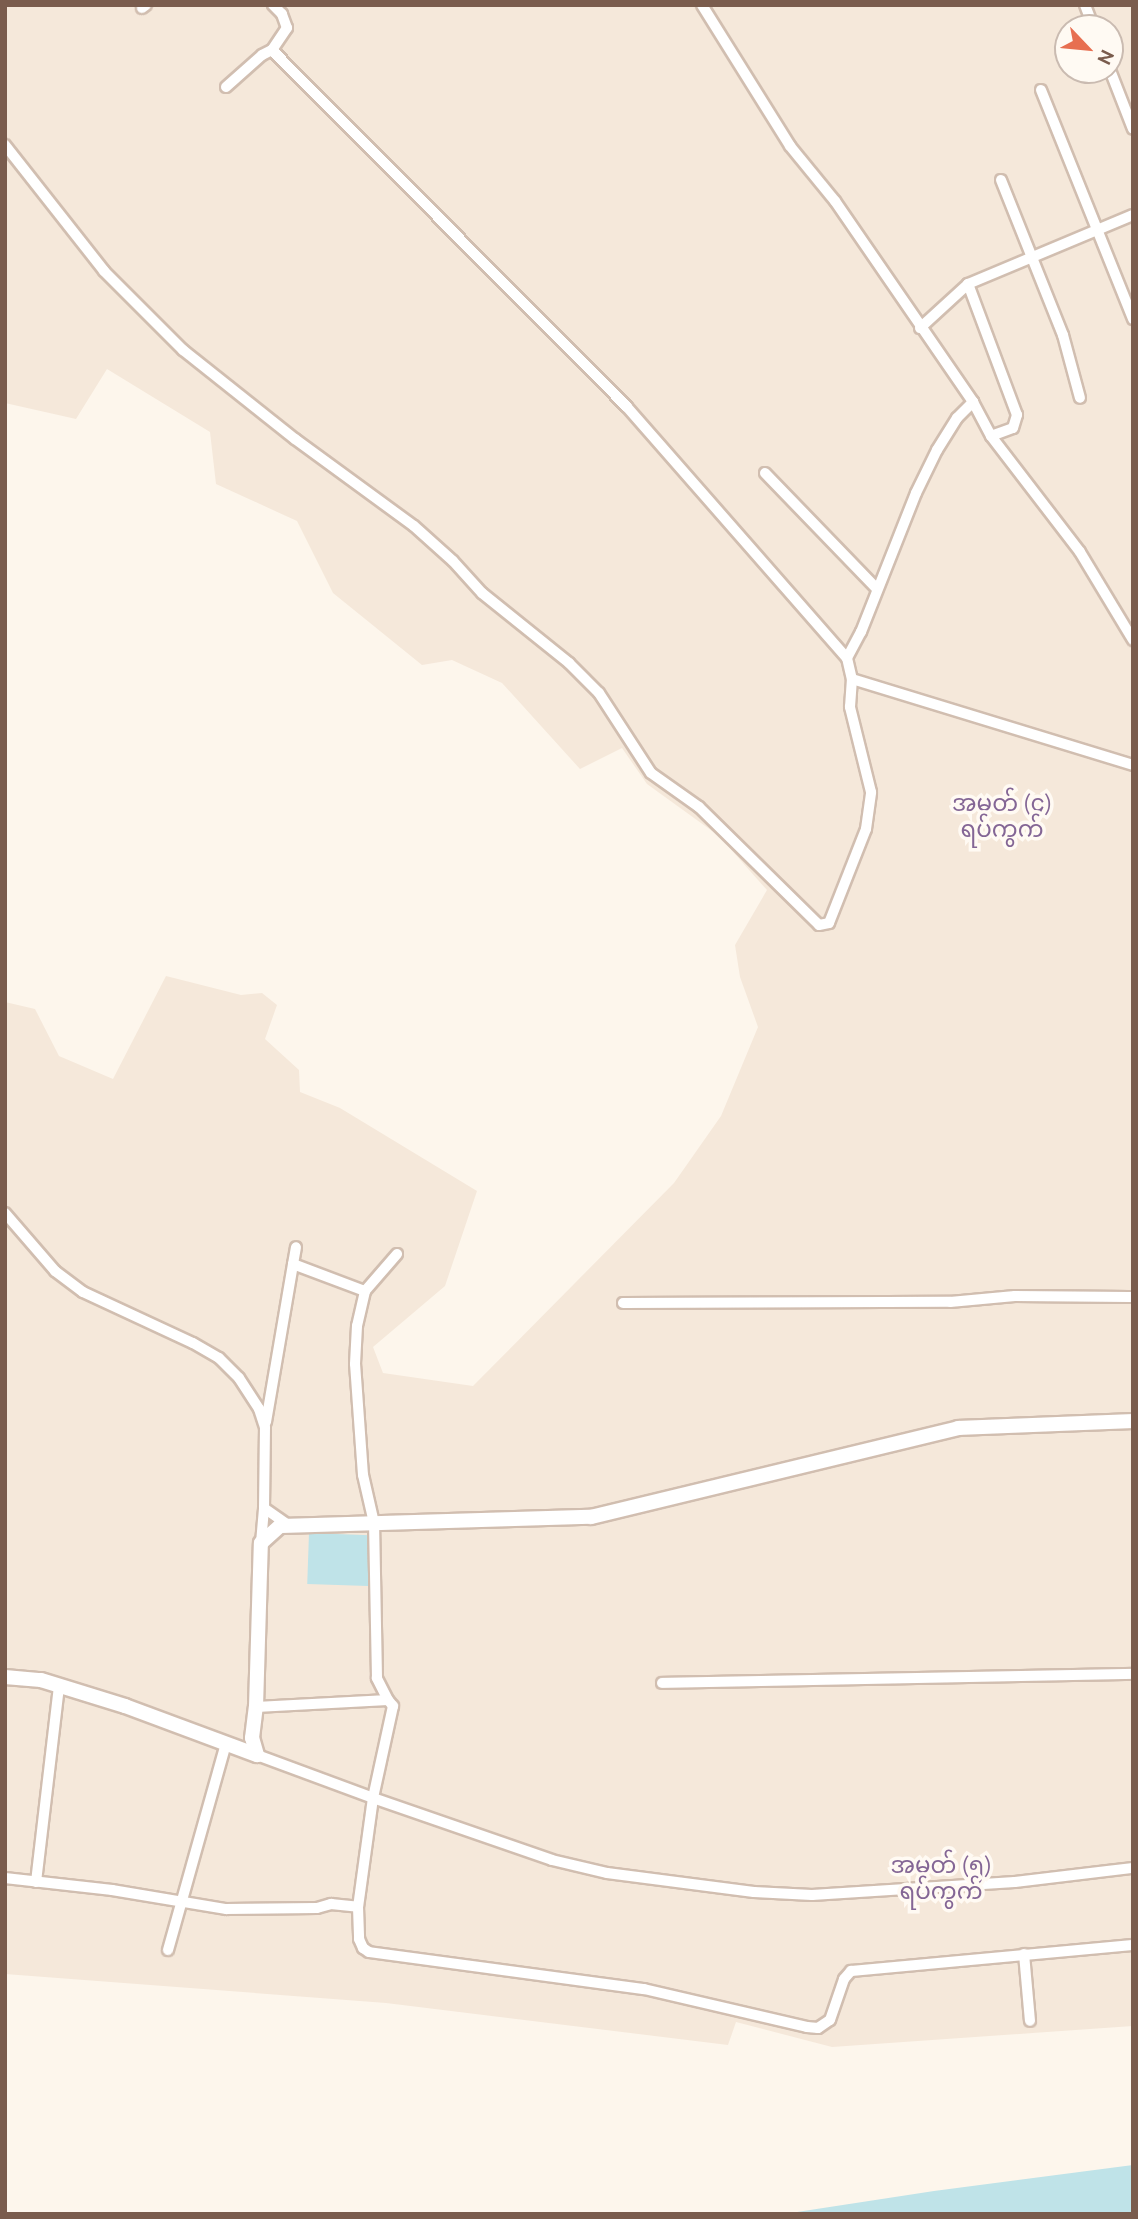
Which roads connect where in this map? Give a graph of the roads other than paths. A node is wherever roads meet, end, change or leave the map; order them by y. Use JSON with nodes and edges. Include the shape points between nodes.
{"nodes":[{"id":1,"x":273,"y":5,"type":"edge"},
{"id":2,"x":702,"y":5,"type":"edge"},
{"id":3,"x":272,"y":50,"type":"junction"},
{"id":4,"x":1115,"y":84,"type":"edge"},
{"id":5,"x":226,"y":87,"type":"dead end"},
{"id":6,"x":1041,"y":90,"type":"dead end"},
{"id":7,"x":1133,"y":129,"type":"edge"},
{"id":8,"x":5,"y":145,"type":"edge"},
{"id":9,"x":1001,"y":180,"type":"dead end"},
{"id":10,"x":1133,"y":215,"type":"edge"},
{"id":11,"x":1098,"y":228,"type":"junction"},
{"id":12,"x":1031,"y":257,"type":"junction"},
{"id":13,"x":968,"y":284,"type":"junction"},
{"id":14,"x":1133,"y":319,"type":"edge"},
{"id":15,"x":920,"y":328,"type":"junction"},
{"id":16,"x":1080,"y":398,"type":"dead end"},
{"id":17,"x":973,"y":402,"type":"junction"},
{"id":18,"x":990,"y":436,"type":"junction"},
{"id":19,"x":765,"y":473,"type":"dead end"},
{"id":20,"x":877,"y":589,"type":"junction"},
{"id":21,"x":1133,"y":640,"type":"edge"},
{"id":22,"x":847,"y":658,"type":"junction"},
{"id":23,"x":852,"y":679,"type":"junction"},
{"id":24,"x":1133,"y":765,"type":"edge"},
{"id":25,"x":5,"y":1213,"type":"edge"},
{"id":26,"x":296,"y":1247,"type":"dead end"},
{"id":27,"x":397,"y":1254,"type":"dead end"},
{"id":28,"x":293,"y":1264,"type":"junction"},
{"id":29,"x":365,"y":1291,"type":"junction"},
{"id":30,"x":1133,"y":1297,"type":"edge"},
{"id":31,"x":623,"y":1303,"type":"dead end"},
{"id":32,"x":1133,"y":1421,"type":"edge"},
{"id":33,"x":265,"y":1427,"type":"junction"},
{"id":34,"x":264,"y":1508,"type":"junction"},
{"id":35,"x":374,"y":1523,"type":"junction"},
{"id":36,"x":287,"y":1524,"type":"junction"},
{"id":37,"x":261,"y":1543,"type":"junction"},
{"id":38,"x":1133,"y":1674,"type":"edge"},
{"id":39,"x":5,"y":1677,"type":"edge"},
{"id":40,"x":662,"y":1683,"type":"dead end"},
{"id":41,"x":59,"y":1686,"type":"junction"},
{"id":42,"x":388,"y":1700,"type":"junction"},
{"id":43,"x":256,"y":1707,"type":"junction"},
{"id":44,"x":226,"y":1743,"type":"junction"},
{"id":45,"x":257,"y":1755,"type":"junction"},
{"id":46,"x":373,"y":1798,"type":"junction"},
{"id":47,"x":1133,"y":1868,"type":"edge"},
{"id":48,"x":5,"y":1878,"type":"edge"},
{"id":49,"x":37,"y":1882,"type":"junction"},
{"id":50,"x":180,"y":1901,"type":"junction"},
{"id":51,"x":358,"y":1907,"type":"junction"},
{"id":52,"x":1133,"y":1944,"type":"edge"},
{"id":53,"x":167,"y":1950,"type":"dead end"},
{"id":54,"x":1024,"y":1954,"type":"junction"},
{"id":55,"x":1030,"y":2021,"type":"dead end"}],
"edges":[{"from":1,"to":3,"type":"street","via":[[287,28]]},
{"from":2,"to":15,"type":"street","via":[[790,146],[835,201]]},
{"from":3,"to":5,"type":"street"},
{"from":3,"to":22,"type":"street","via":[[627,407]]},
{"from":4,"to":7,"type":"street"},
{"from":6,"to":11,"type":"street"},
{"from":8,"to":23,"type":"street","via":[[104,271],[183,350],[414,526],[482,593],[569,663],[599,693],[651,773],[699,807],[819,925],[829,923],[866,829],[871,792],[850,707]]},
{"from":9,"to":12,"type":"street"},
{"from":10,"to":11,"type":"street"},
{"from":11,"to":12,"type":"street"},
{"from":11,"to":14,"type":"street"},
{"from":12,"to":13,"type":"street"},
{"from":12,"to":16,"type":"street","via":[[1063,335]]},
{"from":13,"to":15,"type":"street"},
{"from":13,"to":18,"type":"street","via":[[1017,415],[1013,428]]},
{"from":15,"to":17,"type":"street"},
{"from":17,"to":18,"type":"street"},
{"from":17,"to":20,"type":"street","via":[[937,450]]},
{"from":18,"to":21,"type":"street","via":[[1080,552]]},
{"from":19,"to":20,"type":"street"},
{"from":20,"to":22,"type":"street"},
{"from":22,"to":23,"type":"street"},
{"from":23,"to":24,"type":"street"},
{"from":25,"to":33,"type":"street","via":[[55,1271],[83,1292],[219,1358],[239,1378]]},
{"from":26,"to":28,"type":"street"},
{"from":27,"to":29,"type":"street"},
{"from":28,"to":29,"type":"street"},
{"from":28,"to":33,"type":"street"},
{"from":29,"to":35,"type":"street","via":[[355,1364],[363,1475]]},
{"from":30,"to":31,"type":"street"},
{"from":32,"to":35,"type":"street","via":[[958,1428],[591,1517]]},
{"from":33,"to":34,"type":"street"},
{"from":34,"to":36,"type":"street"},
{"from":34,"to":37,"type":"street"},
{"from":35,"to":36,"type":"street"},
{"from":35,"to":42,"type":"street","via":[[377,1678]]},
{"from":36,"to":37,"type":"street","via":[[270,1531]]},
{"from":37,"to":43,"type":"street"},
{"from":38,"to":40,"type":"street"},
{"from":39,"to":41,"type":"street"},
{"from":41,"to":44,"type":"street"},
{"from":41,"to":49,"type":"street"},
{"from":42,"to":43,"type":"street"},
{"from":42,"to":46,"type":"street","via":[[393,1706]]},
{"from":43,"to":45,"type":"street","via":[[252,1738]]},
{"from":44,"to":45,"type":"street"},
{"from":44,"to":50,"type":"street"},
{"from":45,"to":46,"type":"street"},
{"from":46,"to":47,"type":"street","via":[[552,1860],[607,1873],[754,1892],[812,1895],[917,1889]]},
{"from":46,"to":51,"type":"street"},
{"from":48,"to":49,"type":"street"},
{"from":49,"to":50,"type":"street"},
{"from":50,"to":51,"type":"street","via":[[226,1909]]},
{"from":50,"to":53,"type":"street"},
{"from":51,"to":54,"type":"street","via":[[359,1939],[369,1952],[644,1989],[818,2028],[830,2020],[851,1971]]},
{"from":52,"to":54,"type":"street"},
{"from":54,"to":55,"type":"street"}]}
